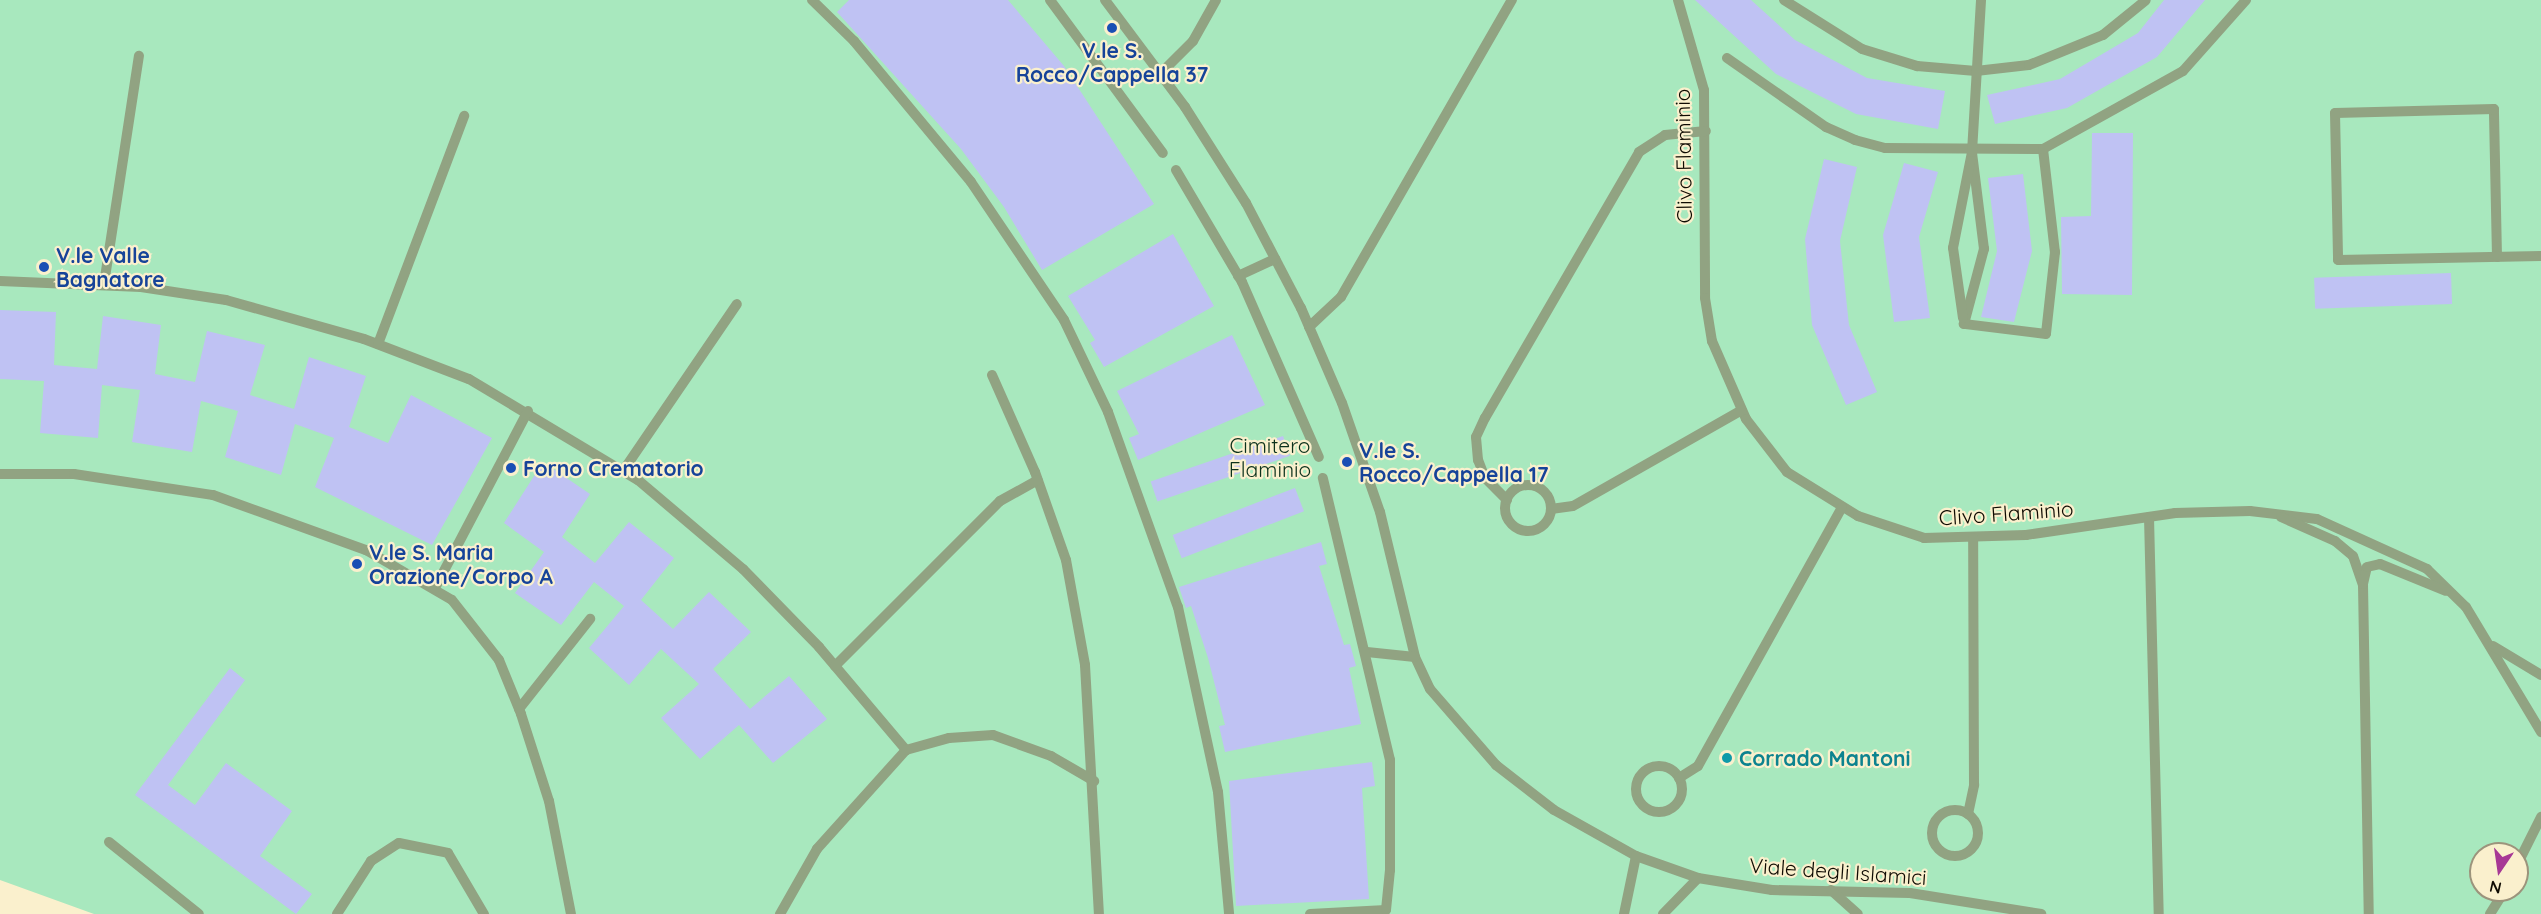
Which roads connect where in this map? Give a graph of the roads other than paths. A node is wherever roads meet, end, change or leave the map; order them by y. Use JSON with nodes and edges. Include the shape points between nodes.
{"nodes":[{"id":1,"x":812,"y":0,"type":"edge"},
{"id":2,"x":1050,"y":0,"type":"edge"},
{"id":3,"x":1105,"y":0,"type":"edge"},
{"id":4,"x":1216,"y":0,"type":"edge"},
{"id":5,"x":1512,"y":0,"type":"edge"},
{"id":6,"x":1678,"y":0,"type":"edge"},
{"id":7,"x":1784,"y":0,"type":"edge"},
{"id":8,"x":1981,"y":0,"type":"edge"},
{"id":9,"x":2146,"y":0,"type":"edge"},
{"id":10,"x":2246,"y":0,"type":"edge"},
{"id":11,"x":139,"y":56,"type":"dead end"},
{"id":12,"x":1727,"y":58,"type":"dead end"},
{"id":13,"x":1976,"y":71,"type":"junction"},
{"id":14,"x":1161,"y":73,"type":"junction"},
{"id":15,"x":464,"y":116,"type":"dead end"},
{"id":16,"x":1706,"y":131,"type":"junction"},
{"id":17,"x":2043,"y":149,"type":"junction"},
{"id":18,"x":1971,"y":152,"type":"junction"},
{"id":19,"x":1163,"y":153,"type":"dead end"},
{"id":20,"x":1176,"y":170,"type":"dead end"},
{"id":21,"x":2541,"y":256,"type":"edge"},
{"id":22,"x":2497,"y":257,"type":"junction"},
{"id":23,"x":1275,"y":259,"type":"junction"},
{"id":24,"x":1238,"y":276,"type":"junction"},
{"id":25,"x":0,"y":281,"type":"edge"},
{"id":26,"x":104,"y":284,"type":"junction"},
{"id":27,"x":737,"y":304,"type":"dead end"},
{"id":28,"x":1964,"y":324,"type":"junction"},
{"id":29,"x":1309,"y":327,"type":"junction"},
{"id":30,"x":378,"y":344,"type":"junction"},
{"id":31,"x":992,"y":375,"type":"dead end"},
{"id":32,"x":1742,"y":410,"type":"junction"},
{"id":33,"x":528,"y":411,"type":"junction"},
{"id":34,"x":1319,"y":457,"type":"dead end"},
{"id":35,"x":623,"y":471,"type":"junction"},
{"id":36,"x":0,"y":474,"type":"edge"},
{"id":37,"x":1323,"y":478,"type":"dead end"},
{"id":38,"x":1038,"y":480,"type":"junction"},
{"id":39,"x":1507,"y":500,"type":"junction"},
{"id":40,"x":1842,"y":507,"type":"junction"},
{"id":41,"x":1551,"y":509,"type":"junction"},
{"id":42,"x":2273,"y":514,"type":"junction"},
{"id":43,"x":2149,"y":517,"type":"junction"},
{"id":44,"x":1973,"y":538,"type":"junction"},
{"id":45,"x":2363,"y":585,"type":"junction"},
{"id":46,"x":435,"y":588,"type":"junction"},
{"id":47,"x":2452,"y":593,"type":"junction"},
{"id":48,"x":590,"y":619,"type":"dead end"},
{"id":49,"x":2487,"y":642,"type":"junction"},
{"id":50,"x":1367,"y":652,"type":"junction"},
{"id":51,"x":1415,"y":657,"type":"junction"},
{"id":52,"x":835,"y":666,"type":"junction"},
{"id":53,"x":2541,"y":675,"type":"edge"},
{"id":54,"x":519,"y":709,"type":"junction"},
{"id":55,"x":2541,"y":732,"type":"edge"},
{"id":56,"x":906,"y":750,"type":"junction"},
{"id":57,"x":1679,"y":778,"type":"junction"},
{"id":58,"x":1094,"y":781,"type":"junction"},
{"id":59,"x":1968,"y":814,"type":"junction"},
{"id":60,"x":2541,"y":817,"type":"edge"},
{"id":61,"x":2537,"y":828,"type":"edge"},
{"id":62,"x":110,"y":842,"type":"dead end"},
{"id":63,"x":2529,"y":843,"type":"edge"},
{"id":64,"x":1636,"y":856,"type":"junction"},
{"id":65,"x":1698,"y":878,"type":"junction"},
{"id":66,"x":1831,"y":890,"type":"junction"},
{"id":67,"x":2022,"y":913,"type":"edge"},
{"id":68,"x":199,"y":914,"type":"edge"},
{"id":69,"x":337,"y":914,"type":"edge"},
{"id":70,"x":484,"y":914,"type":"edge"},
{"id":71,"x":571,"y":914,"type":"edge"},
{"id":72,"x":780,"y":914,"type":"edge"},
{"id":73,"x":1099,"y":914,"type":"edge"},
{"id":74,"x":1228,"y":914,"type":"edge"},
{"id":75,"x":1310,"y":914,"type":"edge"},
{"id":76,"x":1624,"y":914,"type":"edge"},
{"id":77,"x":1663,"y":914,"type":"edge"},
{"id":78,"x":1858,"y":914,"type":"edge"},
{"id":79,"x":2041,"y":914,"type":"edge"},
{"id":80,"x":2159,"y":914,"type":"edge"},
{"id":81,"x":2368,"y":914,"type":"edge"}],
"edges":[{"from":1,"to":74,"type":"lane","via":[[854,40],[971,182],[1064,320],[1108,412],[1178,607],[1218,792]]},
{"from":2,"to":19,"type":"lane"},
{"from":3,"to":14,"type":"lane","name":"Viale degli Islamici"},
{"from":4,"to":14,"type":"lane","via":[[1192,41]]},
{"from":5,"to":29,"type":"lane","via":[[1341,297],[1330,313]]},
{"from":6,"to":16,"type":"lane","name":"Clivo Flaminio","via":[[1699,70]]},
{"from":7,"to":13,"type":"lane","via":[[1862,49],[1917,66]]},
{"from":8,"to":13,"type":"lane"},
{"from":9,"to":13,"type":"lane","via":[[2103,35],[2029,65]]},
{"from":10,"to":17,"type":"lane","via":[[2242,10],[2183,71]]},
{"from":11,"to":26,"type":"lane"},
{"from":12,"to":18,"type":"lane","via":[[1826,127],[1855,140],[1885,148]]},
{"from":13,"to":18,"type":"lane"},
{"from":14,"to":23,"type":"lane","name":"Viale degli Islamici","via":[[1246,203]]},
{"from":15,"to":30,"type":"lane"},
{"from":16,"to":32,"type":"lane","name":"Clivo Flaminio","via":[[1705,298],[1712,341]]},
{"from":16,"to":39,"type":"lane","via":[[1665,135],[1639,152],[1485,418],[1476,437],[1478,460],[1485,478]]},
{"from":17,"to":18,"type":"lane"},
{"from":17,"to":28,"type":"lane","via":[[2055,252],[2046,334]]},
{"from":18,"to":28,"type":"lane","via":[[1953,248]]},
{"from":18,"to":28,"type":"lane","via":[[1984,249]]},
{"from":20,"to":24,"type":"lane"},
{"from":21,"to":22,"type":"lane"},
{"from":22,"to":22,"type":"lane","via":[[2494,109],[2335,113],[2338,260]]},
{"from":23,"to":24,"type":"lane"},
{"from":23,"to":29,"type":"lane","name":"Viale degli Islamici"},
{"from":24,"to":34,"type":"lane","via":[[1291,385]]},
{"from":25,"to":26,"type":"lane"},
{"from":26,"to":30,"type":"lane","via":[[226,300]]},
{"from":27,"to":35,"type":"lane"},
{"from":29,"to":51,"type":"lane","name":"Viale degli Islamici","via":[[1380,512]]},
{"from":30,"to":33,"type":"lane","via":[[469,379]]},
{"from":31,"to":38,"type":"lane"},
{"from":32,"to":40,"type":"lane","name":"Clivo Flaminio","via":[[1787,472]]},
{"from":32,"to":41,"type":"lane","via":[[1573,507]]},
{"from":33,"to":35,"type":"lane"},
{"from":33,"to":46,"type":"lane"},
{"from":35,"to":52,"type":"lane","via":[[743,569]]},
{"from":36,"to":46,"type":"lane","via":[[74,474],[213,495],[366,550]]},
{"from":37,"to":50,"type":"lane"},
{"from":38,"to":52,"type":"lane","via":[[1000,501]]},
{"from":38,"to":58,"type":"lane","via":[[1068,572],[1085,665]]},
{"from":39,"to":41,"type":"lane","via":[[1517,488],[1533,486],[1546,494]]},
{"from":39,"to":41,"type":"lane","via":[[1509,521],[1520,530],[1541,527]]},
{"from":40,"to":44,"type":"lane","name":"Clivo Flaminio","via":[[1923,538]]},
{"from":40,"to":57,"type":"lane","via":[[1698,766]]},
{"from":42,"to":43,"type":"lane","name":"Clivo Flaminio","via":[[2250,510]]},
{"from":42,"to":45,"type":"lane","via":[[2335,541],[2353,556]]},
{"from":42,"to":47,"type":"lane","name":"Clivo Flaminio","via":[[2317,519],[2369,541],[2427,569]]},
{"from":43,"to":44,"type":"lane","name":"Clivo Flaminio","via":[[2026,535]]},
{"from":43,"to":80,"type":"lane"},
{"from":44,"to":59,"type":"lane","via":[[1974,785]]},
{"from":45,"to":47,"type":"lane","via":[[2367,567],[2380,564]]},
{"from":45,"to":81,"type":"lane"},
{"from":46,"to":54,"type":"lane","via":[[452,600],[499,660]]},
{"from":47,"to":49,"type":"lane","name":"Clivo Flaminio"},
{"from":48,"to":54,"type":"lane"},
{"from":49,"to":53,"type":"lane"},
{"from":49,"to":55,"type":"lane","name":"Clivo Flaminio"},
{"from":50,"to":51,"type":"lane"},
{"from":50,"to":75,"type":"lane","via":[[1390,760],[1386,910]]},
{"from":51,"to":64,"type":"lane","name":"Viale degli Islamici","via":[[1430,689],[1496,765],[1554,810]]},
{"from":52,"to":56,"type":"lane"},
{"from":54,"to":71,"type":"lane","via":[[549,801]]},
{"from":56,"to":58,"type":"lane","via":[[949,738],[993,735],[1052,756]]},
{"from":56,"to":72,"type":"lane","via":[[817,849]]},
{"from":57,"to":57,"type":"lane","via":[[1669,768],[1648,770],[1636,788],[1641,802],[1660,812],[1675,806],[1682,793]]},
{"from":58,"to":73,"type":"lane"},
{"from":59,"to":59,"type":"lane","via":[[1953,811],[1939,817],[1932,831],[1941,851],[1954,856],[1973,847],[1978,833]]},
{"from":60,"to":61,"type":"lane"},
{"from":61,"to":63,"type":"lane"},
{"from":62,"to":68,"type":"lane"},
{"from":64,"to":65,"type":"lane","name":"Viale degli Islamici"},
{"from":64,"to":76,"type":"lane"},
{"from":65,"to":66,"type":"lane","name":"Viale degli Islamici","via":[[1772,890]]},
{"from":65,"to":77,"type":"lane"},
{"from":66,"to":67,"type":"lane","name":"Viale degli Islamici","via":[[1910,893]]},
{"from":66,"to":78,"type":"lane"},
{"from":67,"to":79,"type":"lane","name":"Viale degli Islamici"},
{"from":69,"to":70,"type":"lane","via":[[371,861],[399,843],[448,853]]}]}
